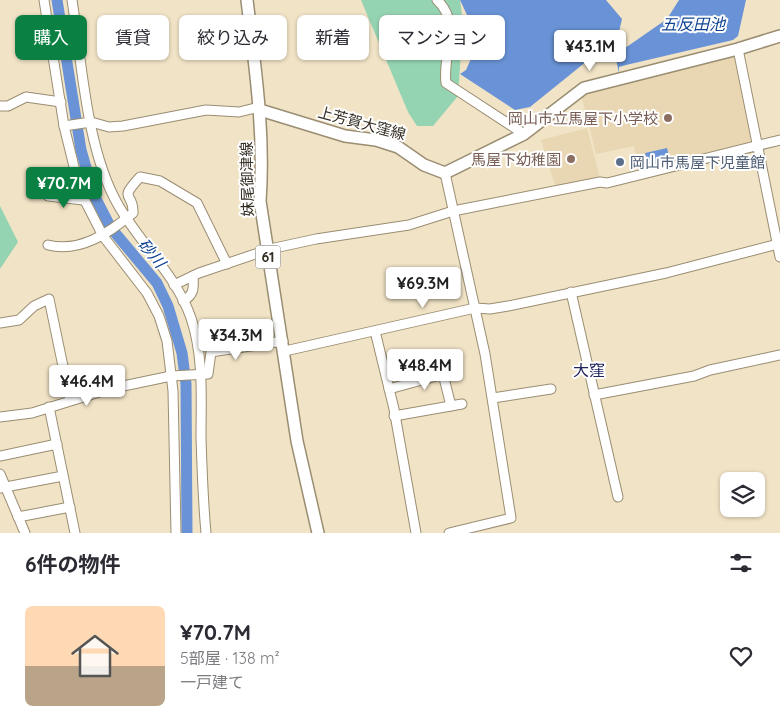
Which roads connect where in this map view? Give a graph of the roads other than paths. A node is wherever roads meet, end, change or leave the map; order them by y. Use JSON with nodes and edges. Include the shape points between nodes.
{"nodes":[{"id":1,"x":44,"y":0,"type":"edge"},
{"id":2,"x":72,"y":0,"type":"edge"},
{"id":3,"x":247,"y":0,"type":"edge"},
{"id":4,"x":437,"y":0,"type":"edge"},
{"id":5,"x":780,"y":36,"type":"edge"},
{"id":6,"x":738,"y":49,"type":"junction"},
{"id":7,"x":61,"y":102,"type":"junction"},
{"id":8,"x":0,"y":106,"type":"edge"},
{"id":9,"x":260,"y":110,"type":"junction"},
{"id":10,"x":89,"y":122,"type":"junction"},
{"id":11,"x":65,"y":126,"type":"junction"},
{"id":12,"x":524,"y":134,"type":"junction"},
{"id":13,"x":780,"y":140,"type":"edge"},
{"id":14,"x":758,"y":146,"type":"junction"},
{"id":15,"x":445,"y":173,"type":"junction"},
{"id":16,"x":48,"y":196,"type":"dead end"},
{"id":17,"x":84,"y":200,"type":"junction"},
{"id":18,"x":453,"y":211,"type":"junction"},
{"id":19,"x":125,"y":220,"type":"junction"},
{"id":20,"x":104,"y":235,"type":"junction"},
{"id":21,"x":778,"y":244,"type":"junction"},
{"id":22,"x":48,"y":245,"type":"dead end"},
{"id":23,"x":266,"y":251,"type":"junction"},
{"id":24,"x":780,"y":257,"type":"edge"},
{"id":25,"x":227,"y":264,"type":"junction"},
{"id":26,"x":194,"y":276,"type":"junction"},
{"id":27,"x":174,"y":285,"type":"junction"},
{"id":28,"x":571,"y":292,"type":"junction"},
{"id":29,"x":183,"y":301,"type":"junction"},
{"id":30,"x":475,"y":308,"type":"junction"},
{"id":31,"x":0,"y":323,"type":"edge"},
{"id":32,"x":375,"y":331,"type":"junction"},
{"id":33,"x":284,"y":346,"type":"junction"},
{"id":34,"x":780,"y":354,"type":"edge"},
{"id":35,"x":455,"y":371,"type":"dead end"},
{"id":36,"x":443,"y":374,"type":"junction"},
{"id":37,"x":198,"y":375,"type":"junction"},
{"id":38,"x":173,"y":376,"type":"junction"},
{"id":39,"x":389,"y":388,"type":"junction"},
{"id":40,"x":551,"y":389,"type":"dead end"},
{"id":41,"x":594,"y":395,"type":"junction"},
{"id":42,"x":493,"y":398,"type":"junction"},
{"id":43,"x":70,"y":400,"type":"junction"},
{"id":44,"x":462,"y":404,"type":"dead end"},
{"id":45,"x":451,"y":406,"type":"junction"},
{"id":46,"x":49,"y":407,"type":"junction"},
{"id":47,"x":394,"y":416,"type":"junction"},
{"id":48,"x":0,"y":417,"type":"edge"},
{"id":49,"x":57,"y":444,"type":"junction"},
{"id":50,"x":0,"y":456,"type":"edge"},
{"id":51,"x":0,"y":474,"type":"edge"},
{"id":52,"x":63,"y":476,"type":"junction"},
{"id":53,"x":3,"y":488,"type":"edge"},
{"id":54,"x":618,"y":497,"type":"dead end"},
{"id":55,"x":70,"y":507,"type":"junction"},
{"id":56,"x":18,"y":517,"type":"junction"},
{"id":57,"x":25,"y":533,"type":"edge"},
{"id":58,"x":75,"y":533,"type":"edge"},
{"id":59,"x":176,"y":533,"type":"edge"},
{"id":60,"x":206,"y":533,"type":"edge"},
{"id":61,"x":318,"y":533,"type":"edge"},
{"id":62,"x":416,"y":533,"type":"edge"},
{"id":63,"x":449,"y":533,"type":"edge"}],
"edges":[{"from":1,"to":7,"type":"street"},
{"from":2,"to":10,"type":"street"},
{"from":3,"to":9,"type":"main road","name":"妹尾御津線","number":"61"},
{"from":4,"to":12,"type":"street","via":[[444,6],[450,29],[446,83]]},
{"from":5,"to":6,"type":"main road"},
{"from":6,"to":12,"type":"main road","via":[[584,88]]},
{"from":6,"to":14,"type":"street"},
{"from":7,"to":8,"type":"street","via":[[26,97],[8,106]]},
{"from":7,"to":11,"type":"street"},
{"from":9,"to":10,"type":"street","via":[[206,110],[109,127]]},
{"from":9,"to":15,"type":"main road","name":"上芳賀大窪線","via":[[345,136],[398,147]]},
{"from":9,"to":23,"type":"main road","name":"妹尾御津線","number":"61","via":[[260,200]]},
{"from":10,"to":11,"type":"street"},
{"from":10,"to":19,"type":"street","via":[[105,176]]},
{"from":11,"to":17,"type":"street","via":[[73,172]]},
{"from":12,"to":15,"type":"main road"},
{"from":13,"to":14,"type":"street"},
{"from":14,"to":18,"type":"street","via":[[607,183]]},
{"from":14,"to":21,"type":"street"},
{"from":15,"to":18,"type":"street"},
{"from":16,"to":17,"type":"street"},
{"from":17,"to":20,"type":"street"},
{"from":18,"to":23,"type":"street","via":[[409,225],[316,239]]},
{"from":18,"to":30,"type":"street"},
{"from":19,"to":20,"type":"street"},
{"from":19,"to":25,"type":"street","via":[[134,210],[127,192],[140,177],[160,180],[197,203]]},
{"from":19,"to":27,"type":"street"},
{"from":20,"to":22,"type":"street","via":[[70,248]]},
{"from":20,"to":38,"type":"street","via":[[156,308],[167,341]]},
{"from":21,"to":24,"type":"street"},
{"from":21,"to":28,"type":"street","via":[[666,273]]},
{"from":23,"to":25,"type":"street"},
{"from":23,"to":33,"type":"main road","name":"妹尾御津線","number":"61"},
{"from":25,"to":26,"type":"street"},
{"from":26,"to":27,"type":"street"},
{"from":26,"to":29,"type":"street","via":[[191,296]]},
{"from":27,"to":29,"type":"street"},
{"from":28,"to":30,"type":"street","via":[[508,306]]},
{"from":28,"to":41,"type":"street"},
{"from":29,"to":37,"type":"street","via":[[193,326]]},
{"from":30,"to":32,"type":"street"},
{"from":30,"to":42,"type":"street"},
{"from":31,"to":43,"type":"street","via":[[19,320],[34,306],[49,299]]},
{"from":32,"to":33,"type":"street"},
{"from":32,"to":39,"type":"street"},
{"from":33,"to":37,"type":"street","via":[[211,352],[210,372]]},
{"from":33,"to":61,"type":"main road","name":"妹尾御津線","number":"61","via":[[297,441]]},
{"from":34,"to":41,"type":"street","via":[[694,376]]},
{"from":35,"to":36,"type":"street"},
{"from":36,"to":39,"type":"street"},
{"from":36,"to":45,"type":"street"},
{"from":37,"to":38,"type":"street"},
{"from":37,"to":60,"type":"street"},
{"from":38,"to":43,"type":"street"},
{"from":38,"to":59,"type":"street"},
{"from":39,"to":47,"type":"street"},
{"from":40,"to":42,"type":"street"},
{"from":41,"to":54,"type":"street"},
{"from":42,"to":63,"type":"street","via":[[511,518]]},
{"from":43,"to":46,"type":"street"},
{"from":44,"to":45,"type":"street"},
{"from":45,"to":47,"type":"street"},
{"from":46,"to":48,"type":"street","via":[[17,417]]},
{"from":46,"to":49,"type":"street"},
{"from":47,"to":62,"type":"street"},
{"from":49,"to":50,"type":"street"},
{"from":49,"to":52,"type":"street"},
{"from":51,"to":53,"type":"street"},
{"from":52,"to":53,"type":"street"},
{"from":52,"to":55,"type":"street"},
{"from":53,"to":56,"type":"street"},
{"from":55,"to":56,"type":"street"},
{"from":55,"to":58,"type":"street"},
{"from":56,"to":57,"type":"street"}]}
